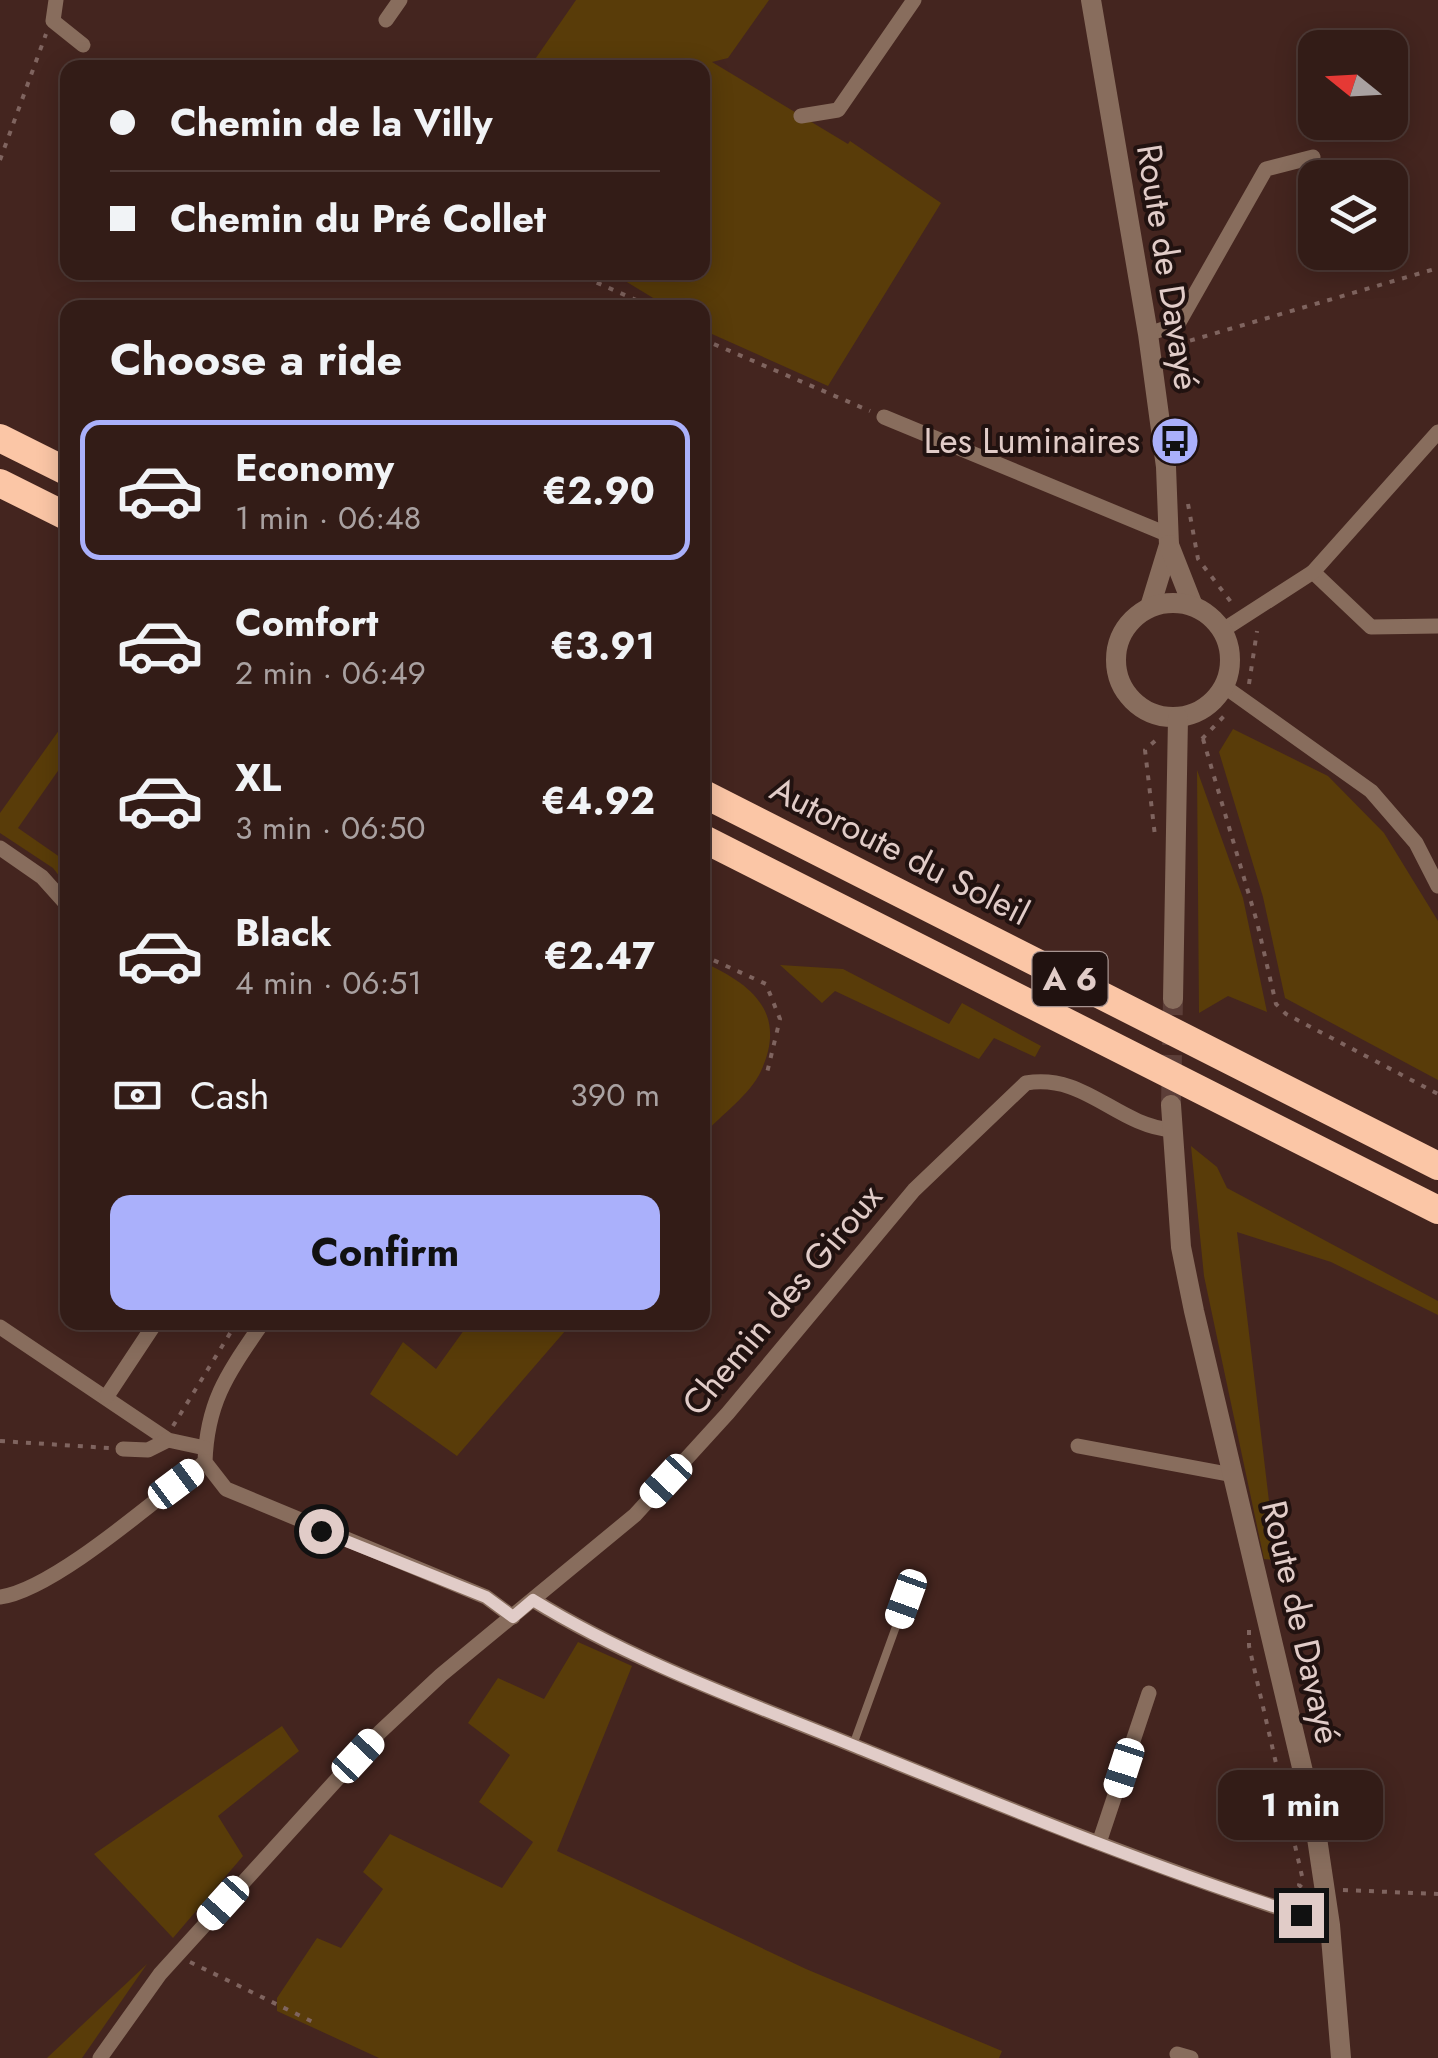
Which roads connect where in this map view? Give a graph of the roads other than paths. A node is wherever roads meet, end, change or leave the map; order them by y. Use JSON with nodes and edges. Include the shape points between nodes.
{"nodes":[{"id":1,"x":56,"y":0,"type":"edge"},
{"id":2,"x":400,"y":0,"type":"edge"},
{"id":3,"x":914,"y":0,"type":"edge"},
{"id":4,"x":1090,"y":0,"type":"edge"},
{"id":5,"x":386,"y":20,"type":"dead end"},
{"id":6,"x":84,"y":45,"type":"dead end"},
{"id":7,"x":801,"y":116,"type":"dead end"},
{"id":8,"x":1313,"y":157,"type":"dead end"},
{"id":9,"x":1148,"y":334,"type":"junction"},
{"id":10,"x":884,"y":417,"type":"road end"},
{"id":11,"x":1438,"y":432,"type":"edge"},
{"id":12,"x":0,"y":438,"type":"edge"},
{"id":13,"x":60,"y":468,"type":"edge"},
{"id":14,"x":0,"y":482,"type":"edge"},
{"id":15,"x":60,"y":513,"type":"edge"},
{"id":16,"x":1169,"y":540,"type":"junction"},
{"id":17,"x":1314,"y":572,"type":"junction"},
{"id":18,"x":1193,"y":606,"type":"junction"},
{"id":19,"x":1150,"y":607,"type":"junction"},
{"id":20,"x":1438,"y":626,"type":"edge"},
{"id":21,"x":1224,"y":630,"type":"junction"},
{"id":22,"x":1225,"y":687,"type":"junction"},
{"id":23,"x":1178,"y":718,"type":"junction"},
{"id":24,"x":710,"y":797,"type":"edge"},
{"id":25,"x":710,"y":842,"type":"edge"},
{"id":26,"x":0,"y":848,"type":"edge"},
{"id":27,"x":1438,"y":886,"type":"edge"},
{"id":28,"x":60,"y":897,"type":"edge"},
{"id":29,"x":1173,"y":1000,"type":"tunnel mouth"},
{"id":30,"x":1171,"y":1105,"type":"tunnel mouth"},
{"id":31,"x":1172,"y":1130,"type":"junction"},
{"id":32,"x":1438,"y":1166,"type":"edge"},
{"id":33,"x":1438,"y":1210,"type":"edge"},
{"id":34,"x":0,"y":1327,"type":"edge"},
{"id":35,"x":151,"y":1330,"type":"edge"},
{"id":36,"x":258,"y":1330,"type":"edge"},
{"id":37,"x":107,"y":1396,"type":"junction"},
{"id":38,"x":168,"y":1440,"type":"junction"},
{"id":39,"x":1078,"y":1446,"type":"dead end"},
{"id":40,"x":124,"y":1449,"type":"road end"},
{"id":41,"x":205,"y":1455,"type":"junction"},
{"id":42,"x":1233,"y":1476,"type":"junction"},
{"id":43,"x":0,"y":1597,"type":"edge"},
{"id":44,"x":906,"y":1599,"type":"dead end"},
{"id":45,"x":533,"y":1600,"type":"junction"},
{"id":46,"x":513,"y":1617,"type":"junction"},
{"id":47,"x":1150,"y":1693,"type":"dead end"},
{"id":48,"x":853,"y":1745,"type":"junction"},
{"id":49,"x":1100,"y":1843,"type":"junction"},
{"id":50,"x":1330,"y":1924,"type":"junction"},
{"id":51,"x":100,"y":2058,"type":"edge"},
{"id":52,"x":1341,"y":2058,"type":"edge"}],
"edges":[{"from":1,"to":6,"type":"street","via":[[52,22]]},
{"from":2,"to":5,"type":"street"},
{"from":3,"to":7,"type":"street","via":[[838,110]]},
{"from":4,"to":9,"type":"street","name":"Route de Davayé"},
{"from":8,"to":9,"type":"street","via":[[1266,168],[1178,324]]},
{"from":9,"to":16,"type":"street","name":"Route de Davayé"},
{"from":10,"to":16,"type":"street"},
{"from":11,"to":17,"type":"street"},
{"from":12,"to":13,"type":"highway"},
{"from":14,"to":15,"type":"highway"},
{"from":16,"to":18,"type":"street","name":"Route de Davayé"},
{"from":16,"to":19,"type":"street","name":"Route de Davayé"},
{"from":17,"to":20,"type":"street","via":[[1371,627]]},
{"from":17,"to":21,"type":"street"},
{"from":18,"to":19,"type":"street"},
{"from":18,"to":21,"type":"street"},
{"from":19,"to":23,"type":"street","via":[[1135,617],[1117,648],[1120,683],[1144,710]]},
{"from":21,"to":22,"type":"street","via":[[1230,652]]},
{"from":22,"to":23,"type":"street","via":[[1213,702]]},
{"from":22,"to":27,"type":"street","via":[[1371,791],[1416,843]]},
{"from":23,"to":29,"type":"street"},
{"from":24,"to":32,"type":"highway","name":"Autoroute du Soleil","number":"A 6"},
{"from":25,"to":33,"type":"highway","number":"A 6"},
{"from":26,"to":28,"type":"street"},
{"from":30,"to":31,"type":"street","name":"Route de Davayé"},
{"from":31,"to":42,"type":"street","name":"Route de Davayé","via":[[1194,1311]]},
{"from":31,"to":45,"type":"street","name":"Chemin des Giroux","via":[[1138,1125],[1065,1082],[1026,1083],[914,1190],[635,1515]]},
{"from":34,"to":37,"type":"street"},
{"from":35,"to":37,"type":"street"},
{"from":36,"to":41,"type":"street","via":[[210,1408]]},
{"from":37,"to":38,"type":"street"},
{"from":38,"to":40,"type":"street","via":[[148,1450]]},
{"from":38,"to":41,"type":"street"},
{"from":39,"to":42,"type":"street"},
{"from":41,"to":43,"type":"street","via":[[91,1548],[20,1594]]},
{"from":41,"to":46,"type":"street","via":[[226,1489],[486,1597]]},
{"from":42,"to":50,"type":"street","name":"Route de Davayé","via":[[1314,1818]]},
{"from":44,"to":48,"type":"lane"},
{"from":45,"to":46,"type":"street","name":"Chemin des Giroux"},
{"from":45,"to":48,"type":"street","via":[[586,1632]]},
{"from":46,"to":51,"type":"street","name":"Chemin des Giroux","via":[[380,1732],[177,1954]]},
{"from":47,"to":49,"type":"street"},
{"from":48,"to":49,"type":"street"},
{"from":49,"to":50,"type":"street"},
{"from":50,"to":52,"type":"street","name":"Route de Davayé"}]}
